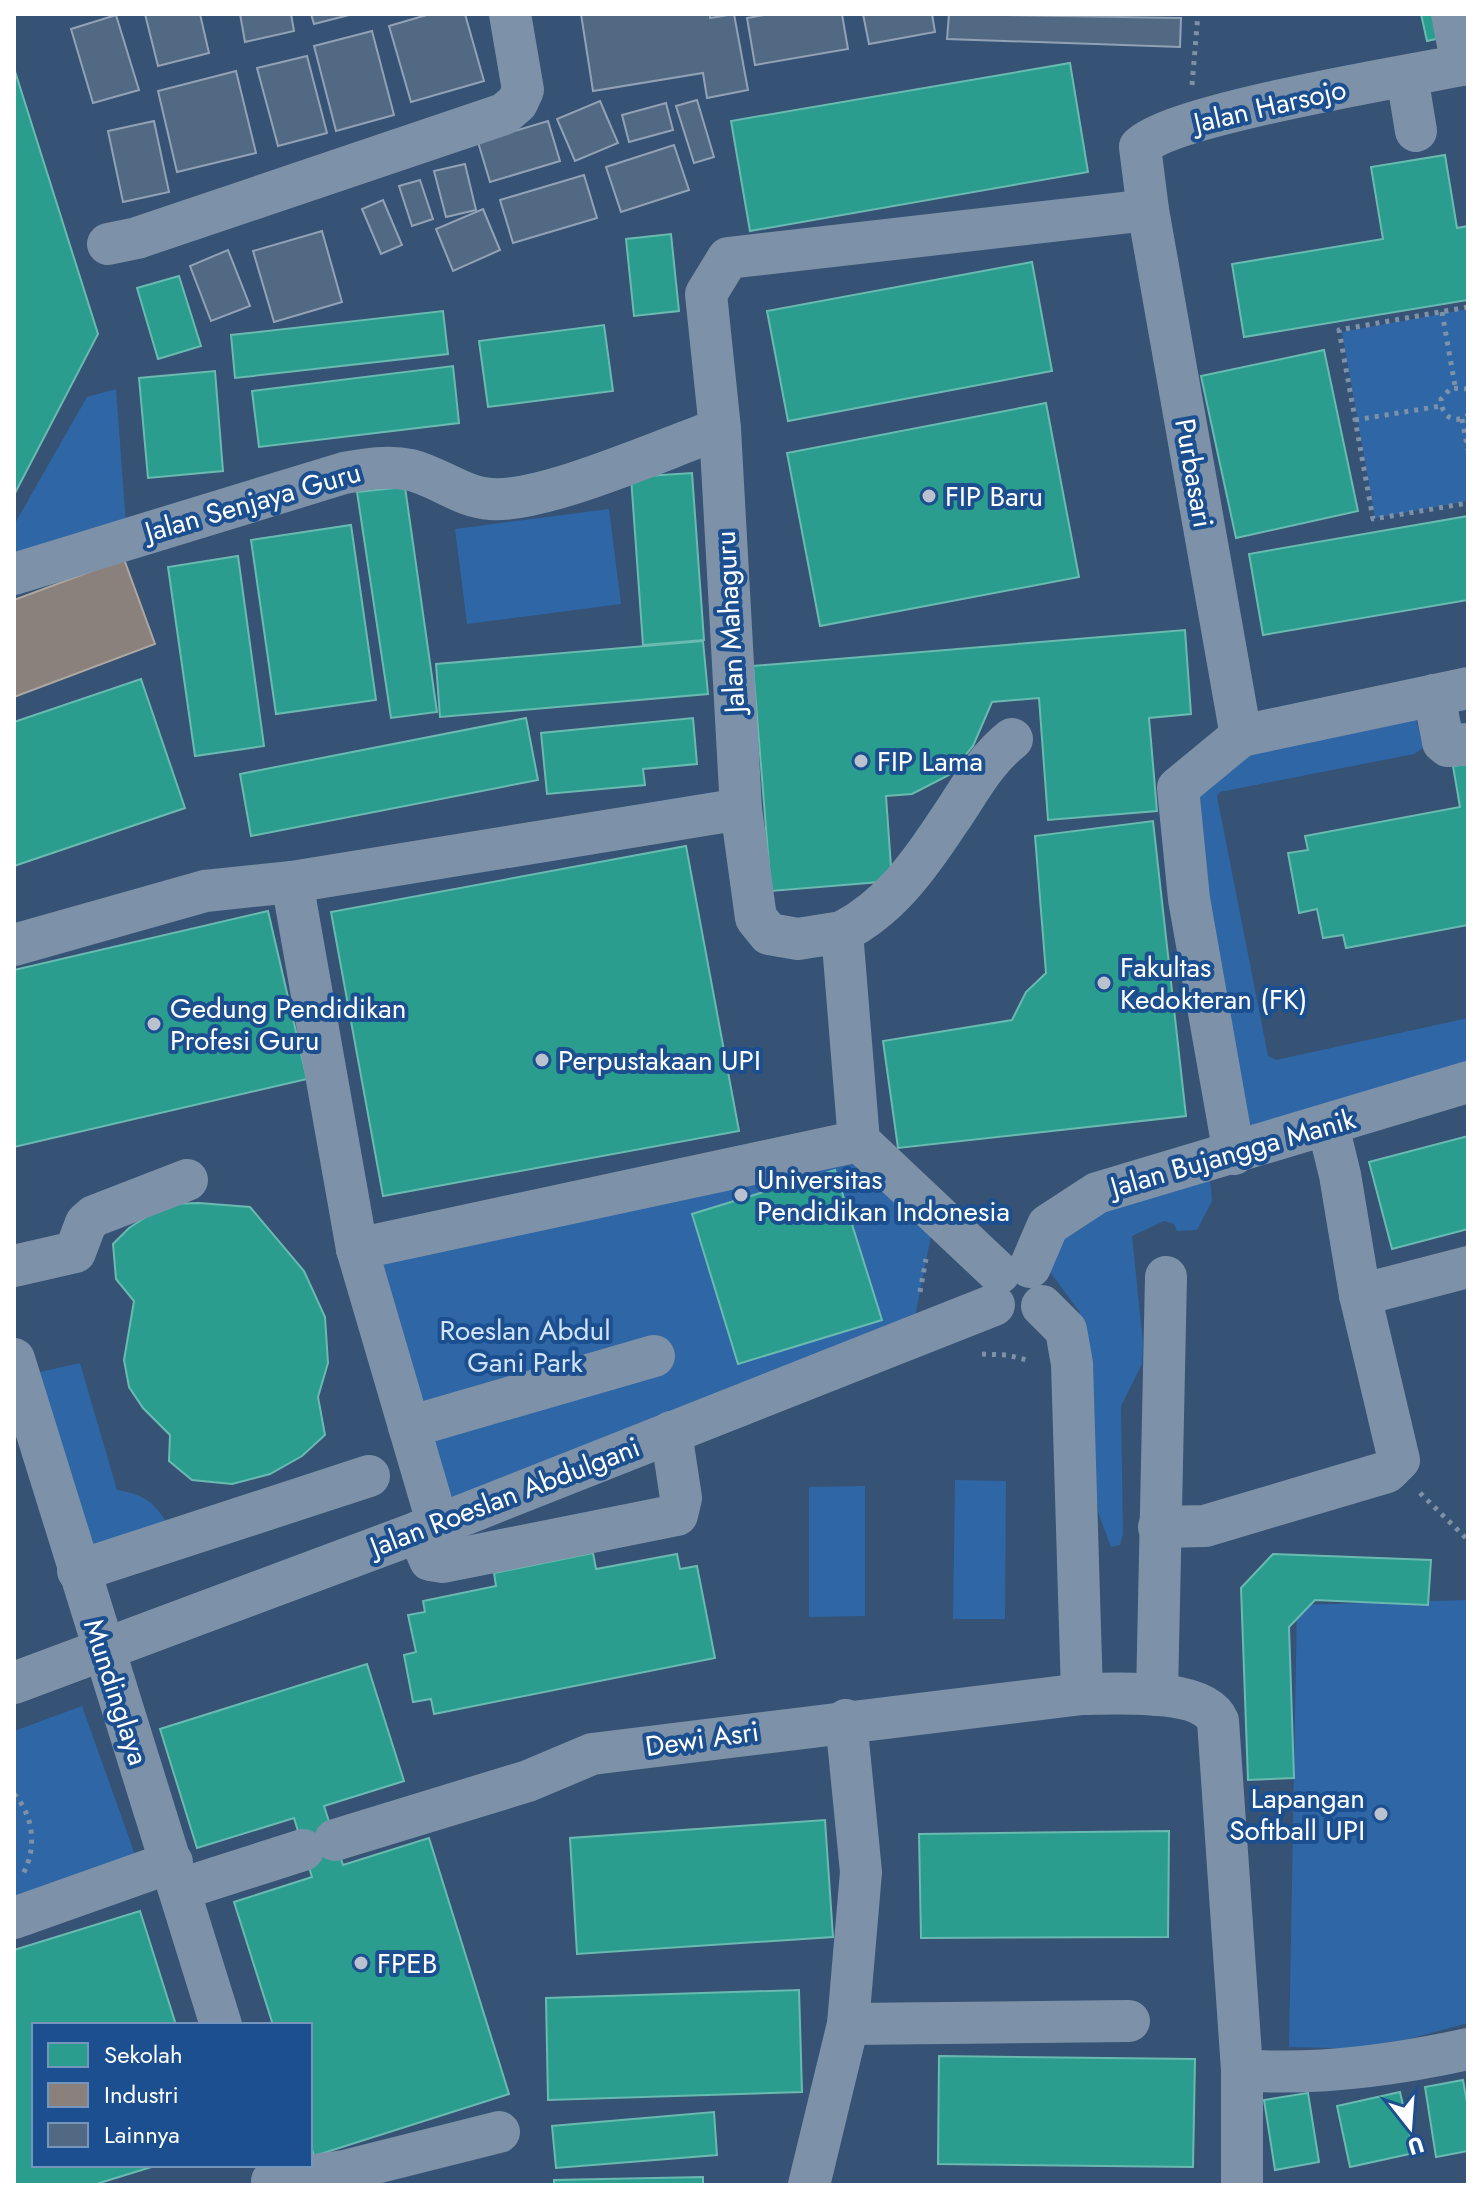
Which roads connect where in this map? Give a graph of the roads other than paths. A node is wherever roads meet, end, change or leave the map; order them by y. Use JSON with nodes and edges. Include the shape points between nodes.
{"nodes":[{"id":1,"x":510,"y":14,"type":"edge"},
{"id":2,"x":1452,"y":14,"type":"edge"},
{"id":3,"x":1465,"y":65,"type":"edge"},
{"id":4,"x":1407,"y":76,"type":"junction"},
{"id":5,"x":1416,"y":131,"type":"dead end"},
{"id":6,"x":1148,"y":210,"type":"junction"},
{"id":7,"x":108,"y":244,"type":"dead end"},
{"id":8,"x":720,"y":429,"type":"junction"},
{"id":9,"x":14,"y":574,"type":"edge"},
{"id":10,"x":1451,"y":692,"type":"edge"},
{"id":11,"x":1241,"y":736,"type":"junction"},
{"id":12,"x":1012,"y":739,"type":"dead end"},
{"id":13,"x":1468,"y":744,"type":"edge"},
{"id":14,"x":741,"y":809,"type":"junction"},
{"id":15,"x":292,"y":882,"type":"junction"},
{"id":16,"x":842,"y":932,"type":"junction"},
{"id":17,"x":14,"y":945,"type":"edge"},
{"id":18,"x":1468,"y":1082,"type":"edge"},
{"id":19,"x":1328,"y":1126,"type":"junction"},
{"id":20,"x":859,"y":1141,"type":"junction"},
{"id":21,"x":1234,"y":1154,"type":"junction"},
{"id":22,"x":187,"y":1180,"type":"dead end"},
{"id":23,"x":357,"y":1249,"type":"junction"},
{"id":24,"x":14,"y":1266,"type":"edge"},
{"id":25,"x":1468,"y":1267,"type":"edge"},
{"id":26,"x":1166,"y":1277,"type":"dead end"},
{"id":27,"x":1008,"y":1281,"type":"junction"},
{"id":28,"x":1360,"y":1295,"type":"junction"},
{"id":29,"x":654,"y":1356,"type":"dead end"},
{"id":30,"x":14,"y":1359,"type":"edge"},
{"id":31,"x":409,"y":1427,"type":"junction"},
{"id":32,"x":671,"y":1432,"type":"junction"},
{"id":33,"x":369,"y":1476,"type":"dead end"},
{"id":34,"x":1159,"y":1527,"type":"junction"},
{"id":35,"x":428,"y":1528,"type":"junction"},
{"id":36,"x":78,"y":1571,"type":"junction"},
{"id":37,"x":102,"y":1650,"type":"junction"},
{"id":38,"x":14,"y":1683,"type":"edge"},
{"id":39,"x":1082,"y":1694,"type":"junction"},
{"id":40,"x":1157,"y":1695,"type":"junction"},
{"id":41,"x":846,"y":1720,"type":"junction"},
{"id":42,"x":176,"y":1876,"type":"junction"},
{"id":43,"x":17,"y":1899,"type":"edge"},
{"id":44,"x":1129,"y":2021,"type":"dead end"},
{"id":45,"x":220,"y":2023,"type":"edge"},
{"id":46,"x":848,"y":2024,"type":"junction"},
{"id":47,"x":1468,"y":2049,"type":"edge"},
{"id":48,"x":1242,"y":2070,"type":"junction"},
{"id":49,"x":499,"y":2132,"type":"dead end"},
{"id":50,"x":271,"y":2179,"type":"edge"},
{"id":51,"x":809,"y":2185,"type":"edge"},
{"id":52,"x":1242,"y":2185,"type":"edge"}],
"edges":[{"from":1,"to":7,"type":"street","via":[[523,90],[504,114]]},
{"from":2,"to":3,"type":"street"},
{"from":3,"to":4,"type":"street","name":"Jalan Harsojo"},
{"from":4,"to":5,"type":"street"},
{"from":4,"to":6,"type":"street","name":"Jalan Harsojo","via":[[1194,122],[1148,138],[1140,147]]},
{"from":6,"to":8,"type":"street","name":"Jalan Mahaguru","via":[[728,258],[706,294]]},
{"from":6,"to":11,"type":"street","name":"Purbasari"},
{"from":8,"to":9,"type":"street","name":"Jalan Senjaya Guru","via":[[552,489],[506,499],[464,494],[411,470],[380,467],[344,473]]},
{"from":8,"to":14,"type":"street","name":"Jalan Mahaguru"},
{"from":10,"to":11,"type":"street"},
{"from":10,"to":13,"type":"street","via":[[1443,742]]},
{"from":11,"to":21,"type":"street","via":[[1178,788],[1189,899]]},
{"from":12,"to":16,"type":"street","via":[[989,757],[896,893],[871,917]]},
{"from":14,"to":15,"type":"street"},
{"from":14,"to":16,"type":"street","name":"Jalan Mahaguru","via":[[756,918],[762,928],[798,939]]},
{"from":15,"to":17,"type":"street","via":[[205,891]]},
{"from":15,"to":23,"type":"street"},
{"from":16,"to":20,"type":"street"},
{"from":18,"to":19,"type":"street","name":"Jalan Bujangga Manik"},
{"from":19,"to":21,"type":"street","name":"Jalan Bujangga Manik"},
{"from":19,"to":28,"type":"street"},
{"from":20,"to":23,"type":"street"},
{"from":20,"to":27,"type":"street"},
{"from":21,"to":27,"type":"street","name":"Jalan Bujangga Manik","via":[[1097,1193],[1048,1225]]},
{"from":22,"to":24,"type":"street","via":[[94,1216],[75,1252]]},
{"from":23,"to":31,"type":"street"},
{"from":25,"to":28,"type":"street"},
{"from":26,"to":34,"type":"street"},
{"from":27,"to":32,"type":"street","name":"Jalan Roeslan Abdulgani"},
{"from":27,"to":39,"type":"street","via":[[1045,1284],[1042,1306],[1066,1330],[1072,1364]]},
{"from":28,"to":34,"type":"street","via":[[1399,1460],[1394,1467],[1205,1526]]},
{"from":29,"to":31,"type":"street"},
{"from":30,"to":36,"type":"street","name":"Mundinglaya"},
{"from":31,"to":35,"type":"street"},
{"from":32,"to":35,"type":"street","name":"Jalan Roeslan Abdulgani"},
{"from":32,"to":35,"type":"street","via":[[681,1498],[677,1515],[443,1562],[430,1560]]},
{"from":33,"to":36,"type":"street"},
{"from":34,"to":40,"type":"street"},
{"from":35,"to":37,"type":"street","name":"Jalan Roeslan Abdulgani"},
{"from":36,"to":37,"type":"street","name":"Mundinglaya"},
{"from":37,"to":38,"type":"street","name":"Jalan Roeslan Abdulgani"},
{"from":37,"to":42,"type":"street","name":"Mundinglaya"},
{"from":39,"to":40,"type":"street","name":"Dewi Asri"},
{"from":39,"to":41,"type":"street","name":"Dewi Asri"},
{"from":40,"to":48,"type":"street","name":"Dewi Asri","via":[[1199,1703],[1218,1721]]},
{"from":41,"to":42,"type":"street","name":"Dewi Asri","via":[[592,1754],[528,1781],[319,1845]]},
{"from":41,"to":46,"type":"street","via":[[861,1872]]},
{"from":42,"to":43,"type":"street","name":"Dewi Asri"},
{"from":42,"to":45,"type":"street","name":"Mundinglaya"},
{"from":44,"to":46,"type":"street"},
{"from":46,"to":51,"type":"street"},
{"from":47,"to":48,"type":"street","via":[[1401,2064],[1270,2073]]},
{"from":48,"to":52,"type":"street","name":"Dewi Asri"},
{"from":49,"to":50,"type":"street","via":[[344,2171]]}]}
